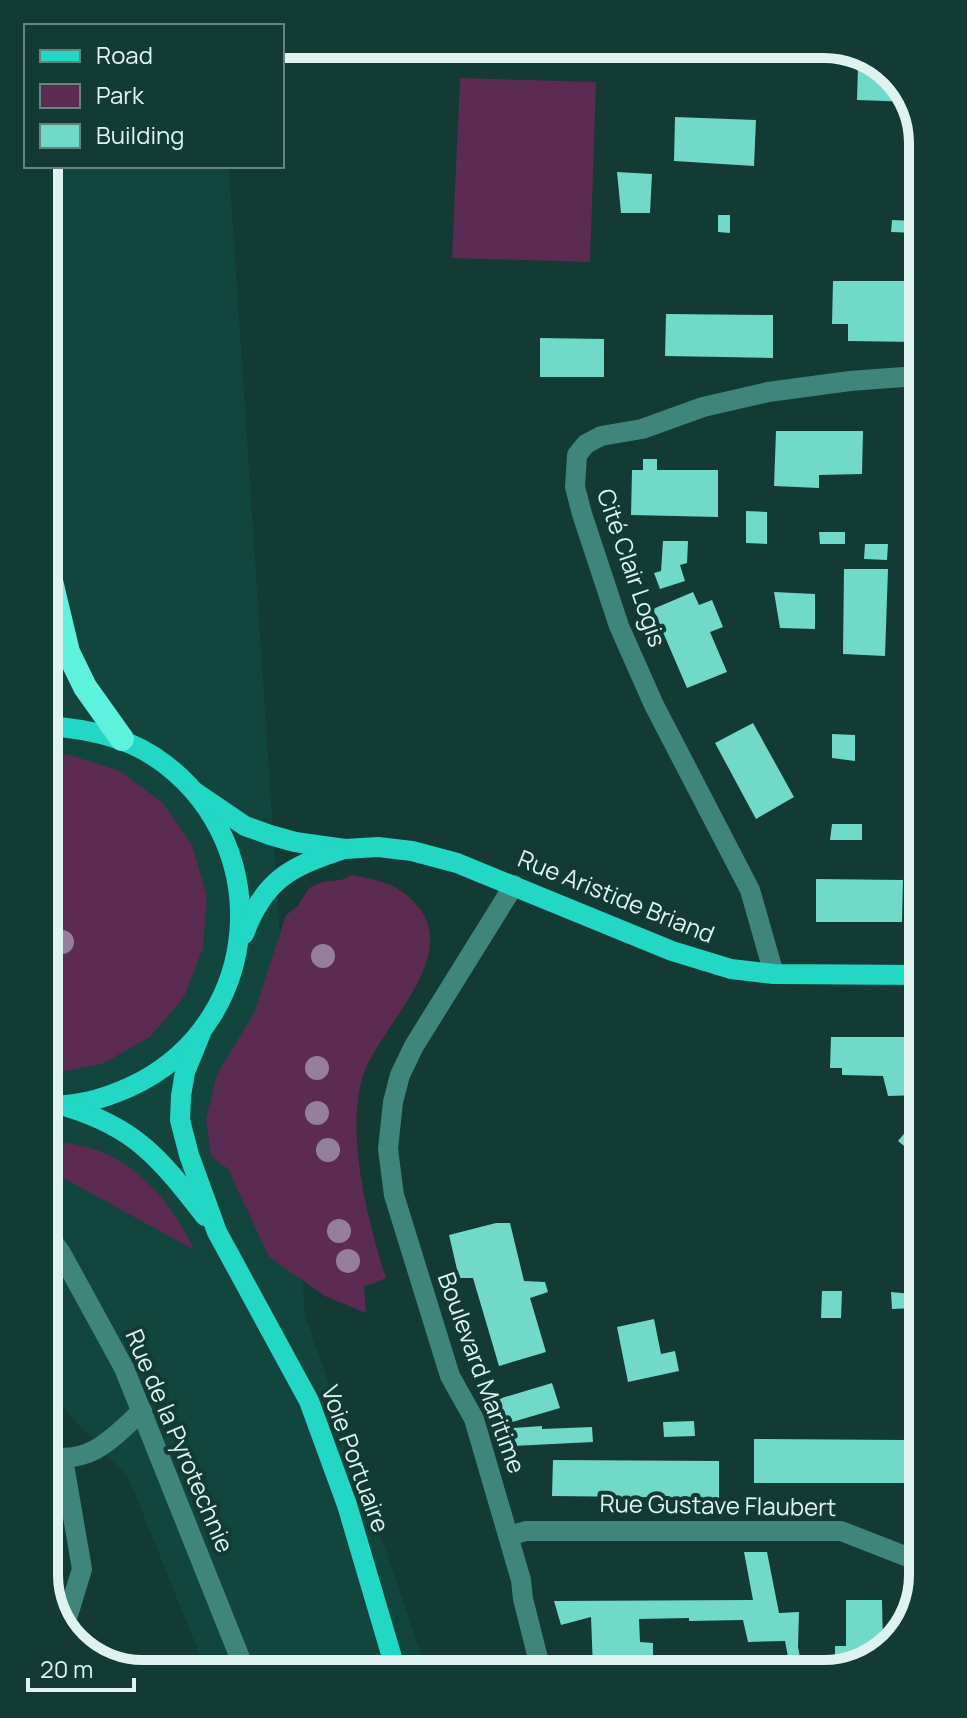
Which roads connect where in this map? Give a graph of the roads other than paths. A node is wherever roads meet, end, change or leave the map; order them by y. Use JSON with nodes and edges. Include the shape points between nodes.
{"nodes":[{"id":1,"x":909,"y":377,"type":"edge"},
{"id":2,"x":58,"y":610,"type":"edge"},
{"id":3,"x":58,"y":727,"type":"edge"},
{"id":4,"x":122,"y":739,"type":"junction"},
{"id":5,"x":195,"y":792,"type":"junction"},
{"id":6,"x":345,"y":849,"type":"junction"},
{"id":7,"x":514,"y":885,"type":"junction"},
{"id":8,"x":237,"y":954,"type":"junction"},
{"id":9,"x":774,"y":974,"type":"junction"},
{"id":10,"x":909,"y":975,"type":"edge"},
{"id":11,"x":201,"y":1033,"type":"junction"},
{"id":12,"x":58,"y":1106,"type":"edge"},
{"id":13,"x":58,"y":1107,"type":"edge"},
{"id":14,"x":217,"y":1232,"type":"junction"},
{"id":15,"x":58,"y":1249,"type":"edge"},
{"id":16,"x":142,"y":1411,"type":"junction"},
{"id":17,"x":58,"y":1458,"type":"edge"},
{"id":18,"x":58,"y":1462,"type":"edge"},
{"id":19,"x":509,"y":1536,"type":"junction"},
{"id":20,"x":909,"y":1558,"type":"edge"},
{"id":21,"x":68,"y":1615,"type":"edge"},
{"id":22,"x":241,"y":1660,"type":"edge"},
{"id":23,"x":393,"y":1660,"type":"edge"},
{"id":24,"x":539,"y":1660,"type":"edge"}],
"edges":[{"from":1,"to":9,"type":"street","name":"Cité Clair Logis","via":[[755,395],[703,407],[642,429],[601,436],[577,455],[575,487],[619,626],[750,890]]},
{"from":2,"to":4,"type":"highway","via":[[68,652],[85,687]]},
{"from":3,"to":4,"type":"main road"},
{"from":4,"to":5,"type":"main road","via":[[165,764]]},
{"from":5,"to":6,"type":"main road","name":"Rue Aristide Briand","via":[[245,826],[295,842]]},
{"from":5,"to":8,"type":"main road","via":[[218,826],[234,864],[240,909]]},
{"from":6,"to":7,"type":"main road","name":"Rue Aristide Briand","via":[[412,851]]},
{"from":6,"to":8,"type":"main road","name":"Rue Aristide Briand","via":[[283,874],[249,922]]},
{"from":7,"to":9,"type":"main road","name":"Rue Aristide Briand","via":[[672,951],[731,969]]},
{"from":7,"to":19,"type":"street","name":"Boulevard Maritime","via":[[400,1075],[388,1149],[394,1195],[450,1376],[474,1419]]},
{"from":8,"to":11,"type":"main road","via":[[223,996]]},
{"from":9,"to":10,"type":"main road","name":"Rue Aristide Briand"},
{"from":11,"to":12,"type":"main road","via":[[162,1070],[115,1096]]},
{"from":11,"to":14,"type":"main road","name":"Voie Portuaire","via":[[185,1072],[180,1120]]},
{"from":13,"to":14,"type":"main road","name":"Voie Portuaire","via":[[91,1115],[146,1147]]},
{"from":14,"to":23,"type":"main road","name":"Voie Portuaire","via":[[309,1401],[347,1505]]},
{"from":15,"to":16,"type":"street","name":"Rue de la Pyrotechnie"},
{"from":16,"to":17,"type":"street","via":[[98,1451]]},
{"from":16,"to":22,"type":"street","name":"Rue de la Pyrotechnie"},
{"from":18,"to":21,"type":"street","via":[[82,1569]]},
{"from":19,"to":20,"type":"street","name":"Rue Gustave Flaubert","via":[[526,1531],[841,1531]]},
{"from":19,"to":24,"type":"street","name":"Boulevard Maritime"}]}
